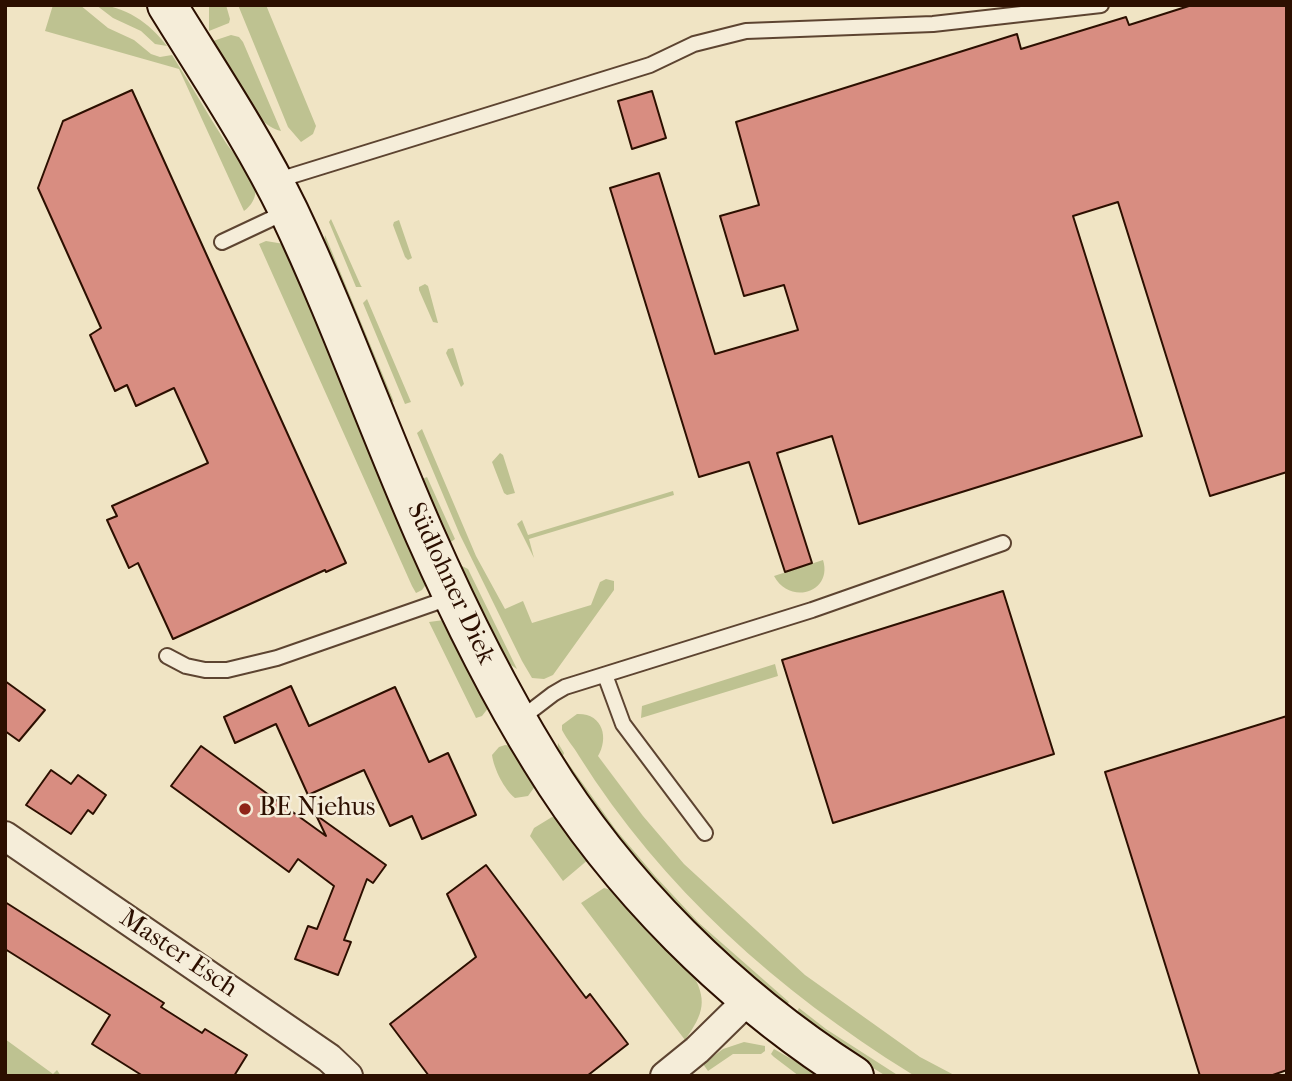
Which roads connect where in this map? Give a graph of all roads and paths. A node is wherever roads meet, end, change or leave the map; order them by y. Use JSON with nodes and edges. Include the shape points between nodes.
{"nodes":[{"id":1,"x":167,"y":5,"type":"edge"},
{"id":2,"x":1101,"y":5,"type":"edge"},
{"id":3,"x":281,"y":196,"type":"junction"},
{"id":4,"x":222,"y":242,"type":"dead end"},
{"id":5,"x":1003,"y":543,"type":"dead end"},
{"id":6,"x":454,"y":596,"type":"junction"},
{"id":7,"x":167,"y":656,"type":"dead end"},
{"id":8,"x":605,"y":675,"type":"junction"},
{"id":9,"x":518,"y":721,"type":"junction"},
{"id":10,"x":705,"y":833,"type":"dead end"},
{"id":11,"x":5,"y":836,"type":"edge"},
{"id":12,"x":749,"y":999,"type":"junction"},
{"id":13,"x":676,"y":1073,"type":"edge"},
{"id":14,"x":348,"y":1076,"type":"edge"},
{"id":15,"x":854,"y":1076,"type":"edge"}],
"edges":[{"from":1,"to":3,"type":"street","name":"Südlohner Diek"},
{"from":2,"to":3,"type":"lane","via":[[933,24],[746,31],[694,44],[650,65]]},
{"from":3,"to":4,"type":"lane"},
{"from":3,"to":6,"type":"street","name":"Südlohner Diek"},
{"from":5,"to":8,"type":"lane"},
{"from":6,"to":7,"type":"lane","via":[[277,658],[227,670],[186,666]]},
{"from":6,"to":9,"type":"street","name":"Südlohner Diek"},
{"from":8,"to":9,"type":"lane","via":[[565,687]]},
{"from":8,"to":10,"type":"lane","via":[[623,724]]},
{"from":9,"to":12,"type":"street","name":"Südlohner Diek","via":[[611,857],[668,922]]},
{"from":11,"to":14,"type":"street","name":"Master Esch","via":[[298,1036]]},
{"from":12,"to":13,"type":"street"},
{"from":12,"to":15,"type":"street","name":"Südlohner Diek"}]}
